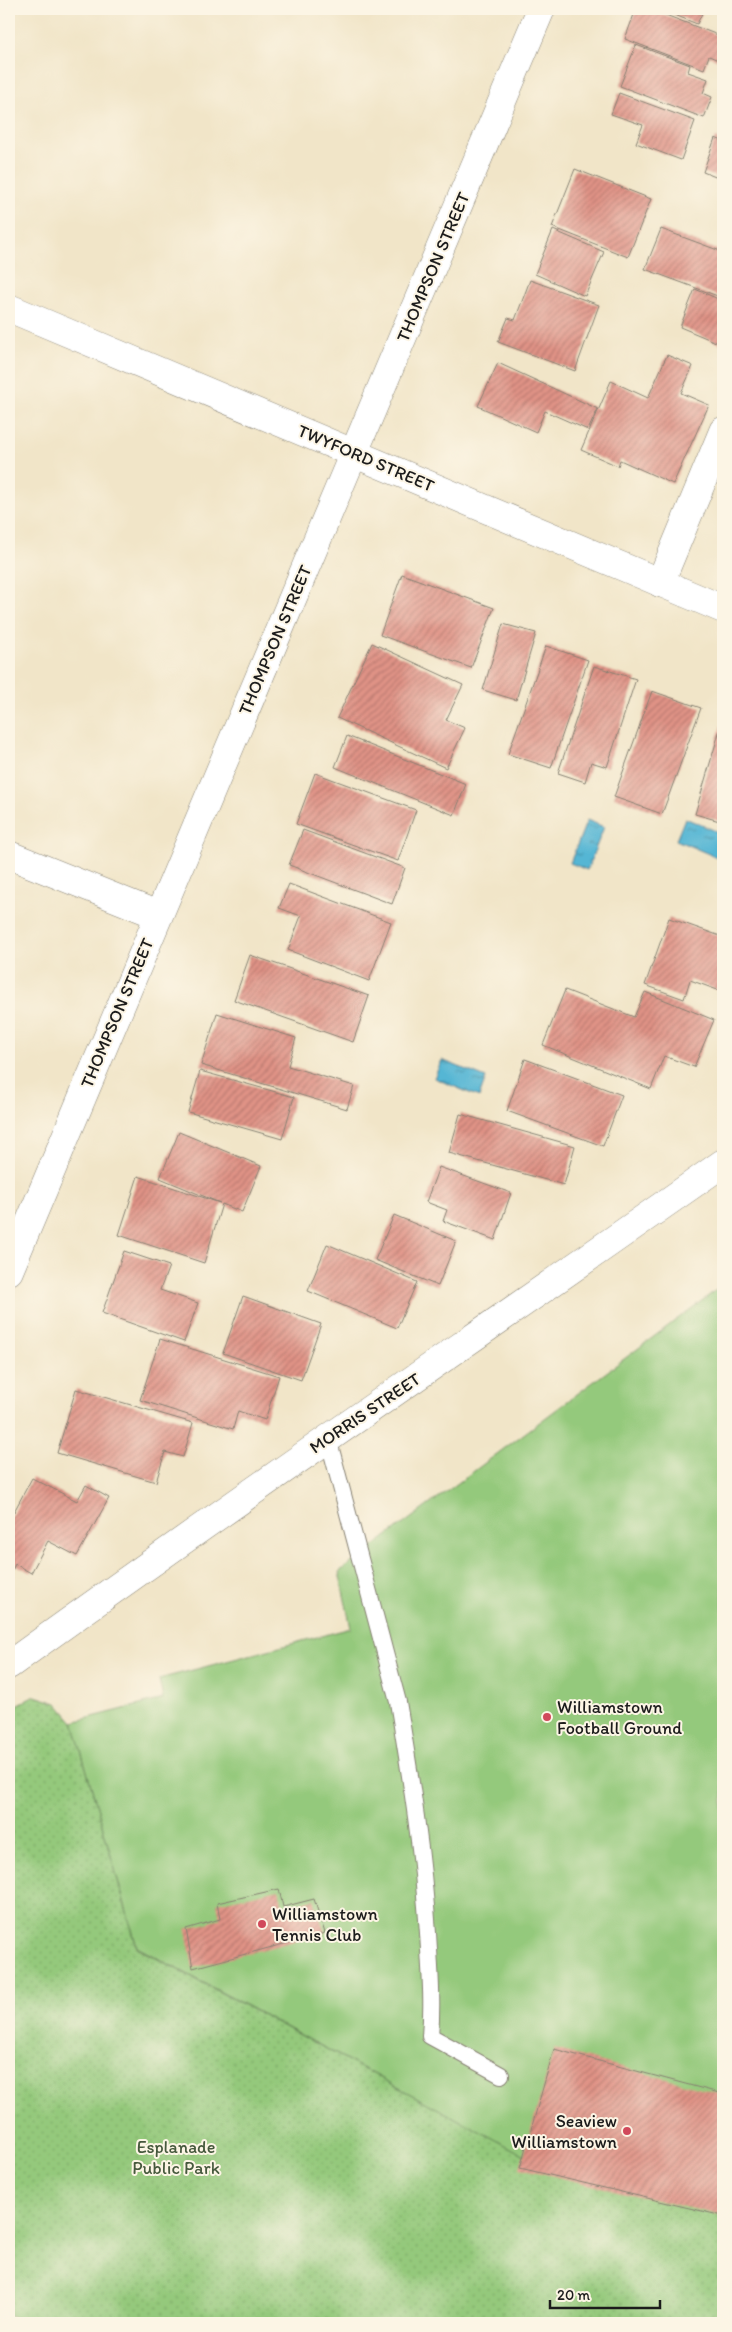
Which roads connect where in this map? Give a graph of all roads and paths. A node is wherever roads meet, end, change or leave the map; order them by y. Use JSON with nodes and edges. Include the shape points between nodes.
{"nodes":[{"id":1,"x":541,"y":9,"type":"edge"},
{"id":2,"x":9,"y":308,"type":"edge"},
{"id":3,"x":723,"y":431,"type":"edge"},
{"id":4,"x":354,"y":453,"type":"junction"},
{"id":5,"x":660,"y":583,"type":"junction"},
{"id":6,"x":723,"y":609,"type":"edge"},
{"id":7,"x":9,"y":855,"type":"edge"},
{"id":8,"x":158,"y":915,"type":"junction"},
{"id":9,"x":723,"y":1163,"type":"edge"},
{"id":10,"x":9,"y":1271,"type":"edge"},
{"id":11,"x":328,"y":1438,"type":"junction"},
{"id":12,"x":9,"y":1665,"type":"edge"},
{"id":13,"x":501,"y":2075,"type":"dead end"}],
"edges":[{"from":1,"to":4,"type":"street","name":"THOMPSON STREET"},
{"from":2,"to":4,"type":"street","name":"TWYFORD STREET"},
{"from":3,"to":5,"type":"street"},
{"from":4,"to":5,"type":"street","name":"TWYFORD STREET"},
{"from":4,"to":8,"type":"street","name":"THOMPSON STREET"},
{"from":5,"to":6,"type":"street","name":"TWYFORD STREET"},
{"from":7,"to":8,"type":"street"},
{"from":8,"to":10,"type":"street","name":"THOMPSON STREET"},
{"from":9,"to":11,"type":"street","name":"MORRIS STREET"},
{"from":11,"to":12,"type":"street","name":"MORRIS STREET"},
{"from":11,"to":13,"type":"lane","via":[[398,1702],[416,1811],[426,1906],[430,2036]]}]}
